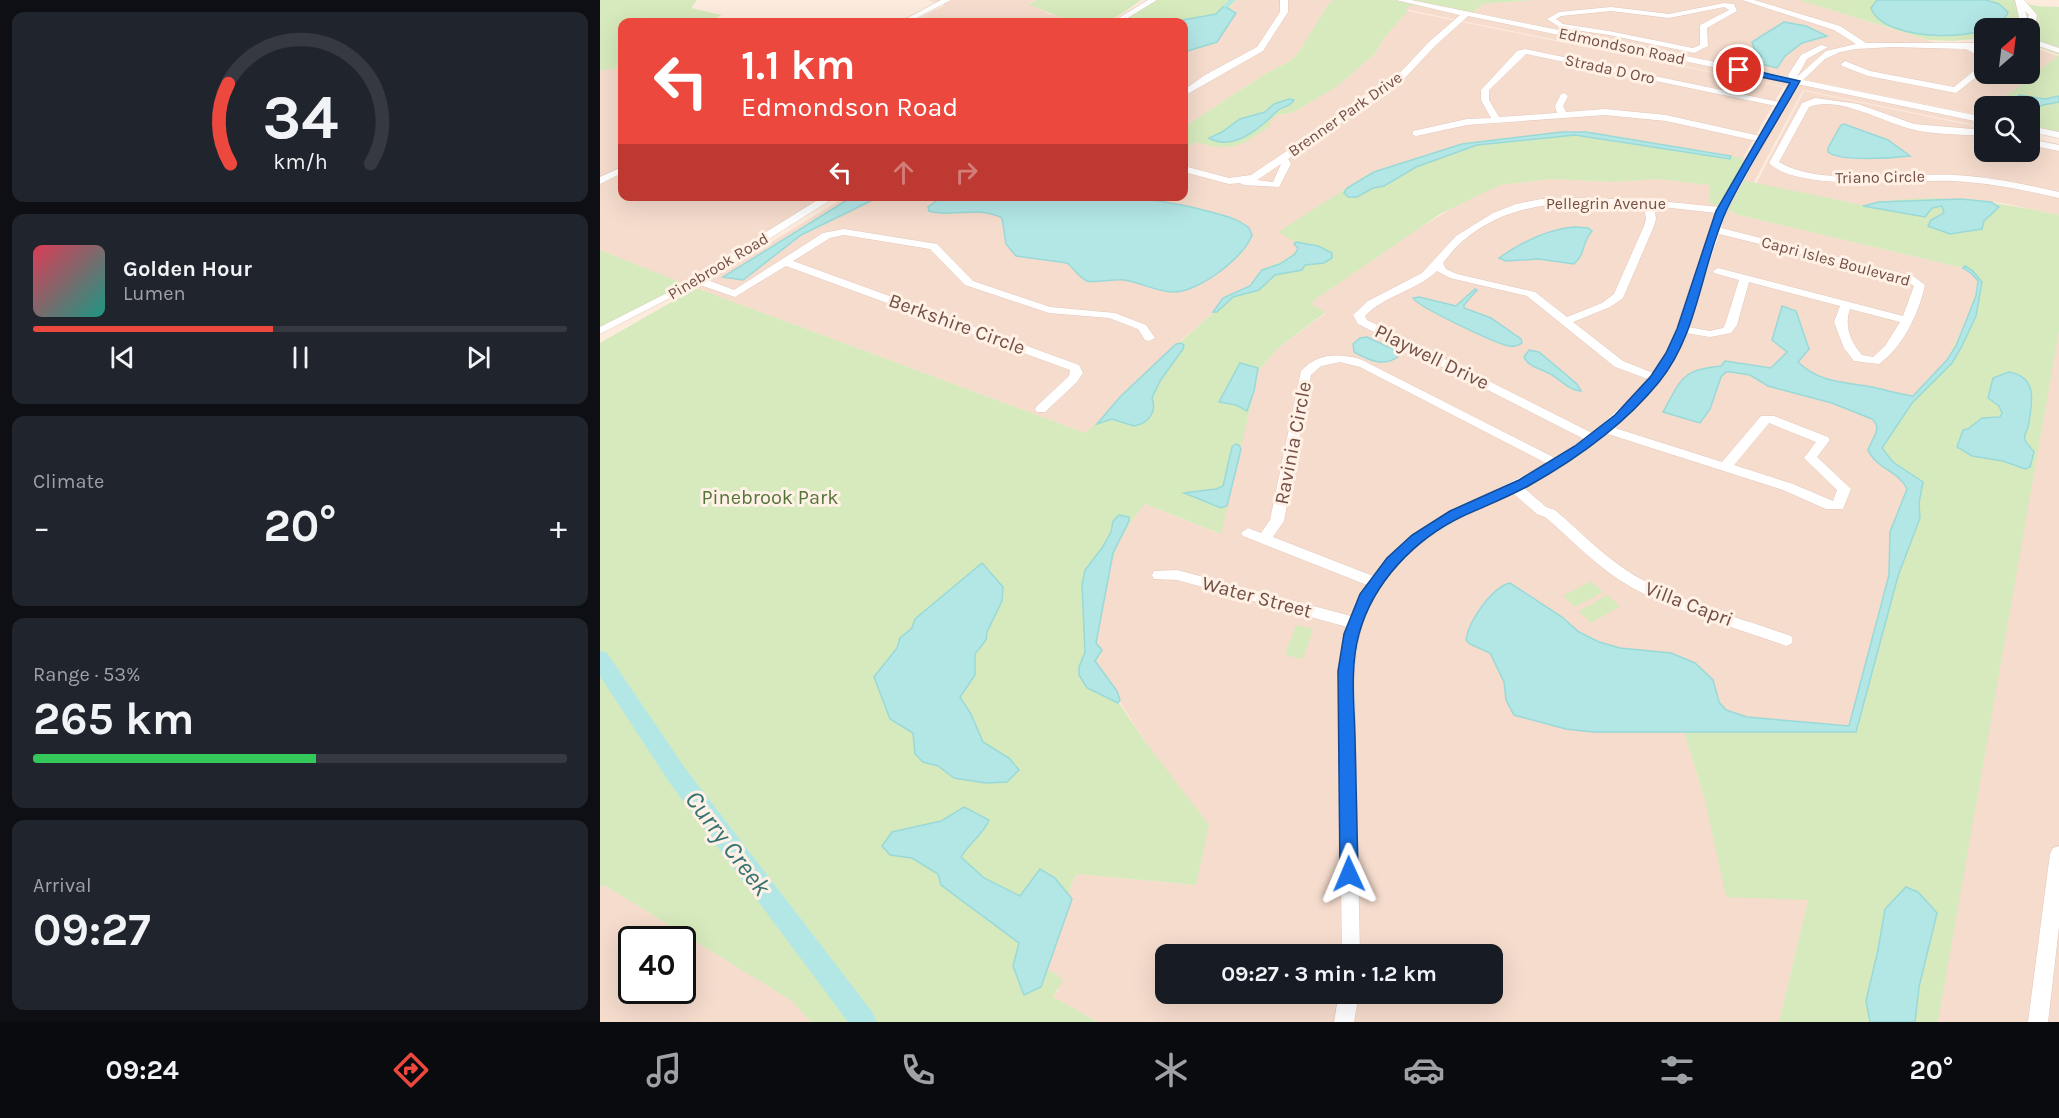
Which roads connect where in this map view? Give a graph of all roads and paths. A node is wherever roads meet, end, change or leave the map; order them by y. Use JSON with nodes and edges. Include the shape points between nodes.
{"nodes":[{"id":1,"x":947,"y":0,"type":"edge"},
{"id":2,"x":1144,"y":0,"type":"edge"},
{"id":3,"x":1152,"y":0,"type":"edge"},
{"id":4,"x":1284,"y":0,"type":"edge"},
{"id":5,"x":1400,"y":0,"type":"edge"},
{"id":6,"x":1746,"y":0,"type":"edge"},
{"id":7,"x":2020,"y":0,"type":"edge"},
{"id":8,"x":1730,"y":4,"type":"edge"},
{"id":9,"x":1462,"y":13,"type":"junction"},
{"id":10,"x":912,"y":18,"type":"edge"},
{"id":11,"x":1117,"y":18,"type":"edge"},
{"id":12,"x":1123,"y":18,"type":"edge"},
{"id":13,"x":2022,"y":18,"type":"edge"},
{"id":14,"x":2032,"y":18,"type":"edge"},
{"id":15,"x":1858,"y":44,"type":"junction"},
{"id":16,"x":1972,"y":44,"type":"edge"},
{"id":17,"x":2040,"y":46,"type":"edge"},
{"id":18,"x":2059,"y":53,"type":"edge"},
{"id":19,"x":1803,"y":59,"type":"junction"},
{"id":20,"x":1814,"y":62,"type":"junction"},
{"id":21,"x":1845,"y":64,"type":"dead end"},
{"id":22,"x":1974,"y":75,"type":"edge"},
{"id":23,"x":1795,"y":81,"type":"junction"},
{"id":24,"x":1188,"y":91,"type":"edge"},
{"id":25,"x":1564,"y":96,"type":"dead end"},
{"id":26,"x":1782,"y":105,"type":"junction"},
{"id":27,"x":1926,"y":108,"type":"junction"},
{"id":28,"x":1562,"y":113,"type":"junction"},
{"id":29,"x":1974,"y":118,"type":"edge"},
{"id":30,"x":1496,"y":119,"type":"junction"},
{"id":31,"x":1913,"y":127,"type":"junction"},
{"id":32,"x":1924,"y":129,"type":"junction"},
{"id":33,"x":2040,"y":131,"type":"edge"},
{"id":34,"x":1974,"y":132,"type":"edge"},
{"id":35,"x":1416,"y":134,"type":"dead end"},
{"id":36,"x":2059,"y":135,"type":"edge"},
{"id":37,"x":1762,"y":139,"type":"junction"},
{"id":38,"x":2040,"y":144,"type":"edge"},
{"id":39,"x":2059,"y":148,"type":"edge"},
{"id":40,"x":1283,"y":158,"type":"junction"},
{"id":41,"x":1188,"y":169,"type":"edge"},
{"id":42,"x":618,"y":172,"type":"edge"},
{"id":43,"x":600,"y":181,"type":"edge"},
{"id":44,"x":1236,"y":182,"type":"junction"},
{"id":45,"x":2059,"y":195,"type":"edge"},
{"id":46,"x":824,"y":201,"type":"edge"},
{"id":47,"x":1649,"y":203,"type":"junction"},
{"id":48,"x":1722,"y":211,"type":"junction"},
{"id":49,"x":1715,"y":230,"type":"junction"},
{"id":50,"x":785,"y":261,"type":"junction"},
{"id":51,"x":1438,"y":264,"type":"junction"},
{"id":52,"x":1718,"y":271,"type":"dead end"},
{"id":53,"x":1745,"y":278,"type":"junction"},
{"id":54,"x":696,"y":280,"type":"junction"},
{"id":55,"x":1846,"y":304,"type":"junction"},
{"id":56,"x":1906,"y":320,"type":"junction"},
{"id":57,"x":1566,"y":321,"type":"junction"},
{"id":58,"x":1683,"y":329,"type":"junction"},
{"id":59,"x":600,"y":331,"type":"edge"},
{"id":60,"x":1149,"y":338,"type":"dead end"},
{"id":61,"x":1656,"y":378,"type":"junction"},
{"id":62,"x":1041,"y":409,"type":"dead end"},
{"id":63,"x":1606,"y":429,"type":"junction"},
{"id":64,"x":1594,"y":438,"type":"junction"},
{"id":65,"x":1551,"y":466,"type":"junction"},
{"id":66,"x":1725,"y":467,"type":"junction"},
{"id":67,"x":1519,"y":485,"type":"junction"},
{"id":68,"x":1248,"y":533,"type":"dead end"},
{"id":69,"x":1264,"y":539,"type":"junction"},
{"id":70,"x":1159,"y":575,"type":"dead end"},
{"id":71,"x":1375,"y":582,"type":"junction"},
{"id":72,"x":1355,"y":623,"type":"junction"},
{"id":73,"x":1786,"y":640,"type":"dead end"},
{"id":74,"x":2059,"y":854,"type":"edge"},
{"id":75,"x":1351,"y":944,"type":"edge"},
{"id":76,"x":1347,"y":1004,"type":"edge"},
{"id":77,"x":1344,"y":1022,"type":"edge"},
{"id":78,"x":2038,"y":1022,"type":"edge"}],
"edges":[{"from":1,"to":10,"type":"street"},
{"from":2,"to":11,"type":"street"},
{"from":3,"to":12,"type":"street"},
{"from":4,"to":24,"type":"street","via":[[1285,10],[1260,49]]},
{"from":5,"to":9,"type":"street","name":"Edmondson Road"},
{"from":6,"to":8,"type":"street"},
{"from":6,"to":15,"type":"street","via":[[1803,17]]},
{"from":7,"to":13,"type":"street"},
{"from":7,"to":14,"type":"street","via":[[2033,13]]},
{"from":8,"to":8,"type":"street","via":[[1669,16],[1611,9],[1559,14],[1551,19],[1561,26],[1694,51],[1704,46],[1703,27],[1731,12]]},
{"from":9,"to":23,"type":"street","name":"Edmondson Road"},
{"from":9,"to":40,"type":"street","name":"Brenner Park Drive","via":[[1399,79]]},
{"from":15,"to":16,"type":"street"},
{"from":15,"to":19,"type":"street","via":[[1823,47]]},
{"from":15,"to":20,"type":"street"},
{"from":17,"to":18,"type":"street"},
{"from":19,"to":20,"type":"street"},
{"from":19,"to":23,"type":"street","via":[[1792,75]]},
{"from":20,"to":23,"type":"street","via":[[1804,78]]},
{"from":21,"to":22,"type":"street","via":[[1864,72],[1956,90]]},
{"from":23,"to":26,"type":"street"},
{"from":23,"to":27,"type":"street","name":"Edmondson Road"},
{"from":25,"to":28,"type":"street","via":[[1559,106]]},
{"from":26,"to":30,"type":"street","name":"Strada D Oro","via":[[1525,51],[1485,90],[1485,100]]},
{"from":26,"to":37,"type":"street"},
{"from":27,"to":29,"type":"street","name":"Edmondson Road"},
{"from":27,"to":31,"type":"street"},
{"from":27,"to":32,"type":"street"},
{"from":28,"to":30,"type":"street"},
{"from":28,"to":37,"type":"street","via":[[1643,115]]},
{"from":30,"to":35,"type":"street"},
{"from":31,"to":32,"type":"street","name":"Triano Circle"},
{"from":31,"to":45,"type":"street","name":"Triano Circle","via":[[1855,106],[1812,101],[1805,105],[1774,163],[1786,170],[1823,177],[1958,178]]},
{"from":32,"to":34,"type":"street","name":"Triano Circle"},
{"from":33,"to":36,"type":"street"},
{"from":37,"to":48,"type":"street"},
{"from":38,"to":39,"type":"street"},
{"from":40,"to":44,"type":"street","name":"Brenner Park Drive","via":[[1254,178]]},
{"from":40,"to":44,"type":"street","name":"Brenner Park Drive","via":[[1286,164],[1276,186]]},
{"from":41,"to":44,"type":"street","name":"Brenner Park Drive"},
{"from":42,"to":43,"type":"street"},
{"from":46,"to":54,"type":"street","name":"Pinebrook Road"},
{"from":47,"to":48,"type":"street","name":"Pellegrin Avenue"},
{"from":47,"to":51,"type":"street","name":"Pellegrin Avenue","via":[[1558,201],[1516,207],[1456,241]]},
{"from":47,"to":57,"type":"street","via":[[1651,219],[1623,292],[1606,305]]},
{"from":48,"to":49,"type":"street"},
{"from":49,"to":56,"type":"street","name":"Capri Isles Boulevard","via":[[1914,280],[1920,288]]},
{"from":49,"to":58,"type":"street"},
{"from":50,"to":54,"type":"street","via":[[735,294]]},
{"from":50,"to":60,"type":"street","via":[[835,233],[931,245],[969,283],[1049,310],[1111,315],[1142,327]]},
{"from":50,"to":62,"type":"street","name":"Berkshire Circle","via":[[1075,368],[1077,374],[1073,379]]},
{"from":51,"to":57,"type":"street","via":[[1451,275],[1538,294]]},
{"from":51,"to":64,"type":"street","name":"Playwell Drive","via":[[1416,282],[1364,310],[1360,321]]},
{"from":52,"to":53,"type":"street"},
{"from":53,"to":55,"type":"street"},
{"from":53,"to":58,"type":"street","via":[[1727,331],[1710,334]]},
{"from":54,"to":59,"type":"street","name":"Pinebrook Road"},
{"from":55,"to":56,"type":"street"},
{"from":55,"to":56,"type":"street","name":"Capri Isles Boulevard","via":[[1840,325],[1852,352],[1865,361],[1883,356]]},
{"from":57,"to":61,"type":"street","via":[[1619,364]]},
{"from":58,"to":61,"type":"street"},
{"from":61,"to":63,"type":"street"},
{"from":63,"to":64,"type":"street"},
{"from":63,"to":66,"type":"street"},
{"from":64,"to":65,"type":"street"},
{"from":65,"to":67,"type":"street"},
{"from":65,"to":69,"type":"street","name":"Ravinia Circle","via":[[1359,362],[1340,358],[1322,361],[1305,375],[1277,521]]},
{"from":66,"to":66,"type":"street","via":[[1834,506],[1839,504],[1844,489],[1810,458],[1824,440],[1770,418],[1765,419]]},
{"from":67,"to":71,"type":"street","via":[[1435,526],[1401,552]]},
{"from":67,"to":73,"type":"street","name":"Villa Capri","via":[[1549,506],[1550,513],[1625,577],[1651,591]]},
{"from":68,"to":69,"type":"street"},
{"from":69,"to":71,"type":"street"},
{"from":70,"to":72,"type":"street","name":"Water Street","via":[[1177,575]]},
{"from":71,"to":72,"type":"street"},
{"from":72,"to":75,"type":"street","via":[[1345,680]]},
{"from":74,"to":78,"type":"street"},
{"from":76,"to":77,"type":"street"}]}
